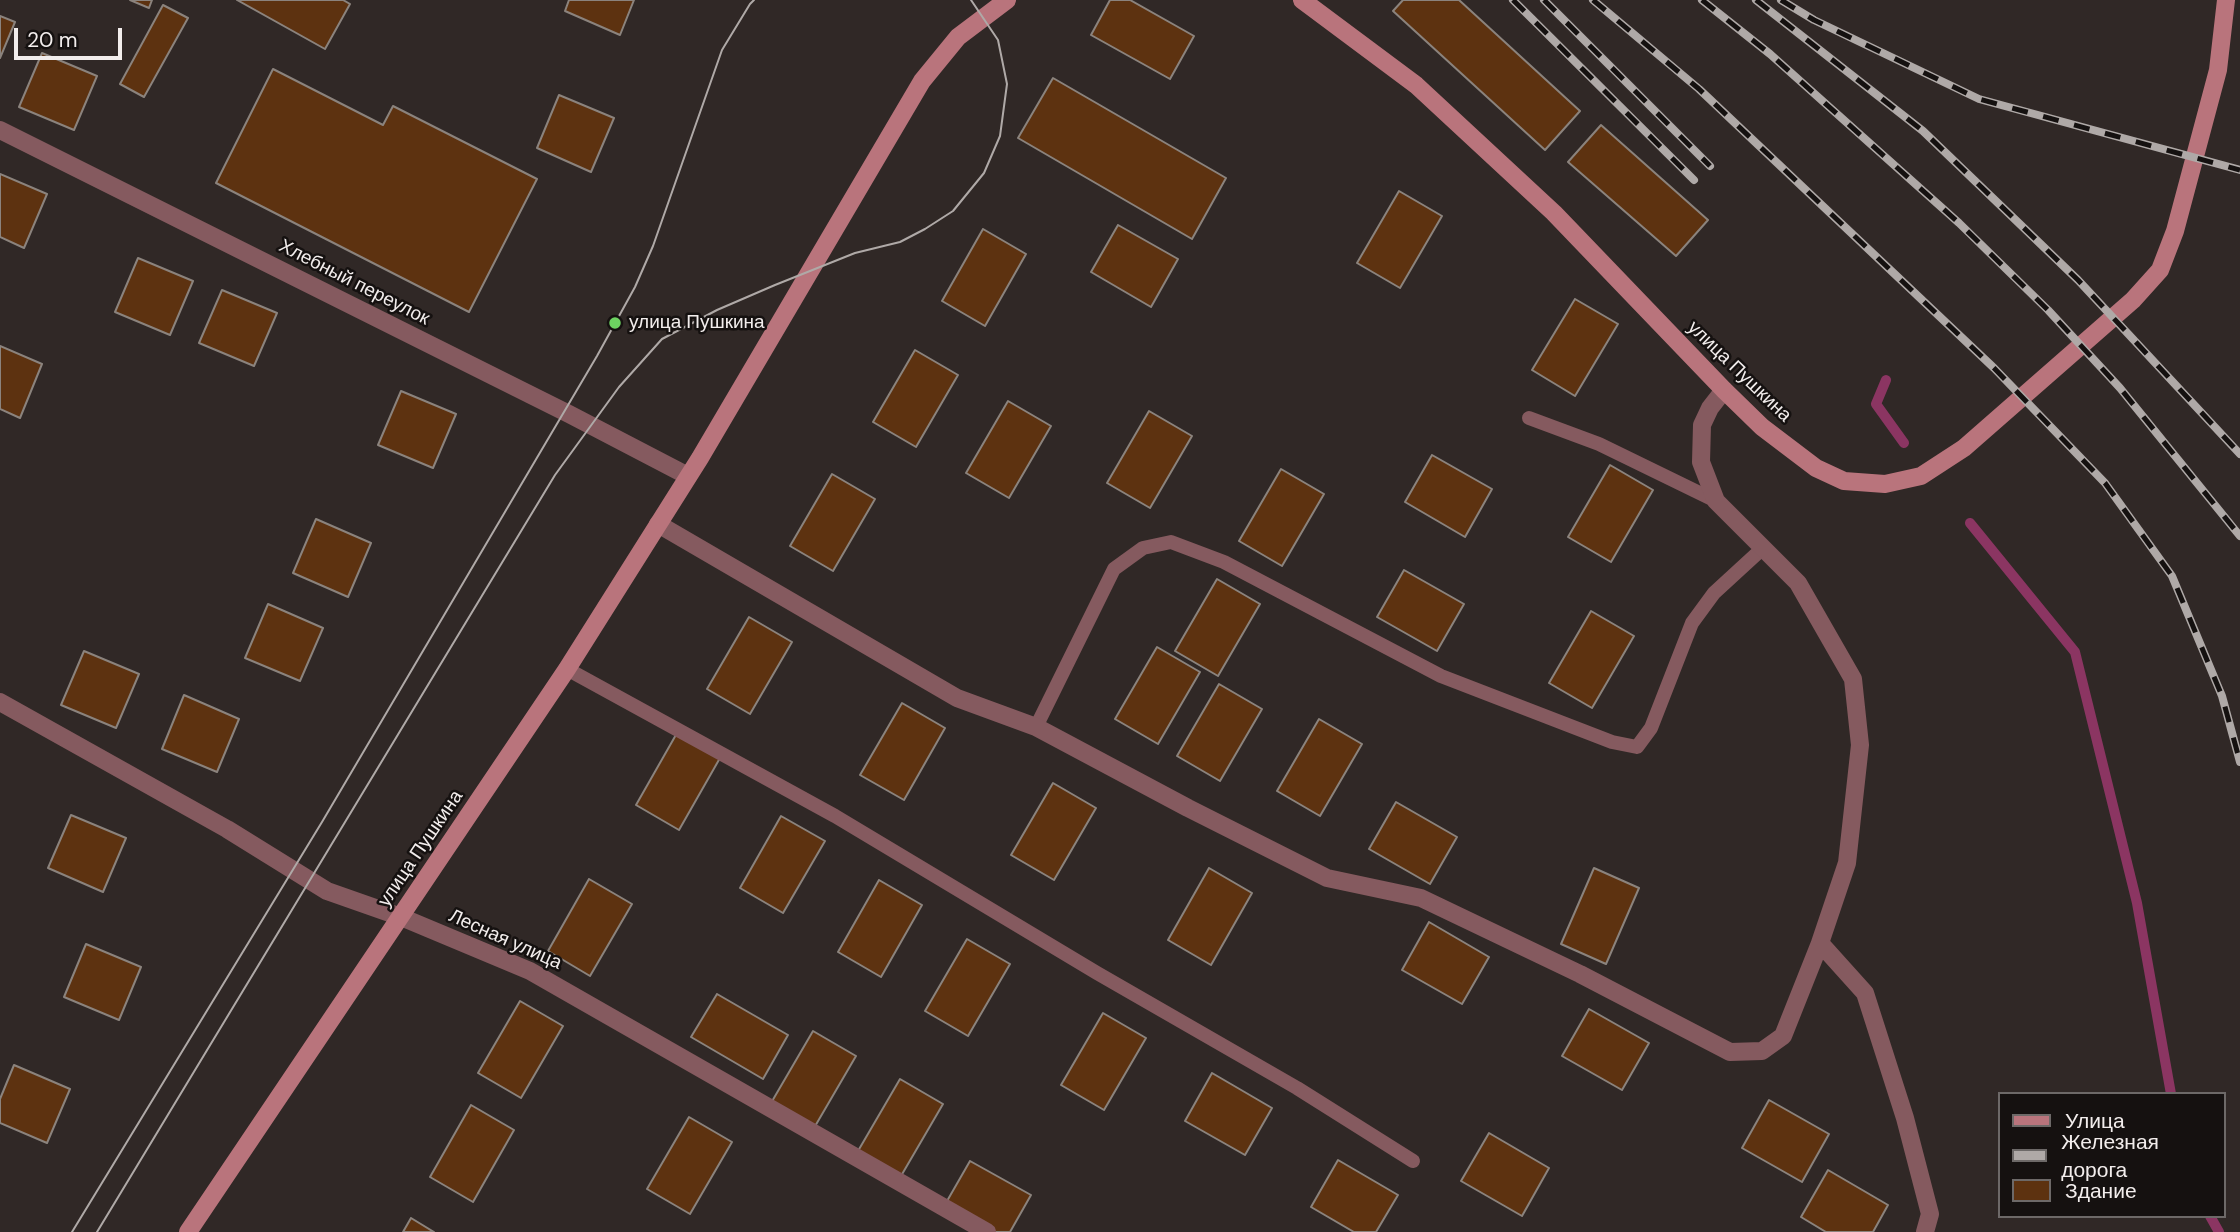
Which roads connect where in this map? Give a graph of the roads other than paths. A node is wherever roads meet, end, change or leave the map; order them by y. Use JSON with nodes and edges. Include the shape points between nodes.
{"nodes":[{"id":1,"x":1007,"y":0,"type":"edge"},
{"id":2,"x":1302,"y":0,"type":"edge"},
{"id":3,"x":2226,"y":0,"type":"edge"},
{"id":4,"x":0,"y":130,"type":"edge"},
{"id":5,"x":1724,"y":390,"type":"junction"},
{"id":6,"x":1529,"y":418,"type":"dead end"},
{"id":7,"x":688,"y":476,"type":"junction"},
{"id":8,"x":1716,"y":501,"type":"junction"},
{"id":9,"x":658,"y":524,"type":"junction"},
{"id":10,"x":1763,"y":548,"type":"junction"},
{"id":11,"x":567,"y":669,"type":"junction"},
{"id":12,"x":0,"y":702,"type":"edge"},
{"id":13,"x":1036,"y":727,"type":"junction"},
{"id":14,"x":401,"y":917,"type":"junction"},
{"id":15,"x":1820,"y":943,"type":"junction"},
{"id":16,"x":1413,"y":1161,"type":"dead end"},
{"id":17,"x":188,"y":1232,"type":"edge"},
{"id":18,"x":987,"y":1232,"type":"edge"},
{"id":19,"x":1925,"y":1232,"type":"edge"}],
"edges":[{"from":1,"to":7,"type":"street","name":"улица Пушкина","via":[[958,37],[922,81]]},
{"from":2,"to":5,"type":"street","name":"улица Пушкина","via":[[1416,85],[1554,213]]},
{"from":3,"to":5,"type":"street","name":"улица Пушкина","via":[[2218,70],[2175,232],[2160,270],[2133,300],[1964,448],[1921,476],[1885,484],[1844,481],[1816,468],[1762,428]]},
{"from":4,"to":7,"type":"street","name":"Хлебный переулок"},
{"from":5,"to":8,"type":"street","via":[[1702,425],[1701,462]]},
{"from":6,"to":8,"type":"lane","via":[[1599,444]]},
{"from":7,"to":9,"type":"street","name":"улица Пушкина"},
{"from":8,"to":10,"type":"street"},
{"from":9,"to":11,"type":"street","name":"улица Пушкина"},
{"from":9,"to":13,"type":"street","via":[[957,698]]},
{"from":10,"to":13,"type":"lane","via":[[1714,593],[1692,623],[1651,728],[1637,747],[1612,743],[1441,676],[1224,562],[1171,542],[1143,548],[1114,569]]},
{"from":10,"to":15,"type":"street","via":[[1798,583],[1853,679],[1860,745],[1847,863]]},
{"from":11,"to":14,"type":"street","name":"улица Пушкина"},
{"from":11,"to":16,"type":"lane","via":[[835,816]]},
{"from":12,"to":14,"type":"street","name":"Лесная улица","via":[[227,829],[327,891]]},
{"from":13,"to":15,"type":"street","via":[[1327,878],[1421,898],[1730,1052],[1762,1051],[1783,1036]]},
{"from":14,"to":17,"type":"street","name":"улица Пушкина"},
{"from":14,"to":18,"type":"street","name":"Лесная улица","via":[[530,971]]},
{"from":15,"to":19,"type":"street","via":[[1865,993],[1930,1214]]}]}
